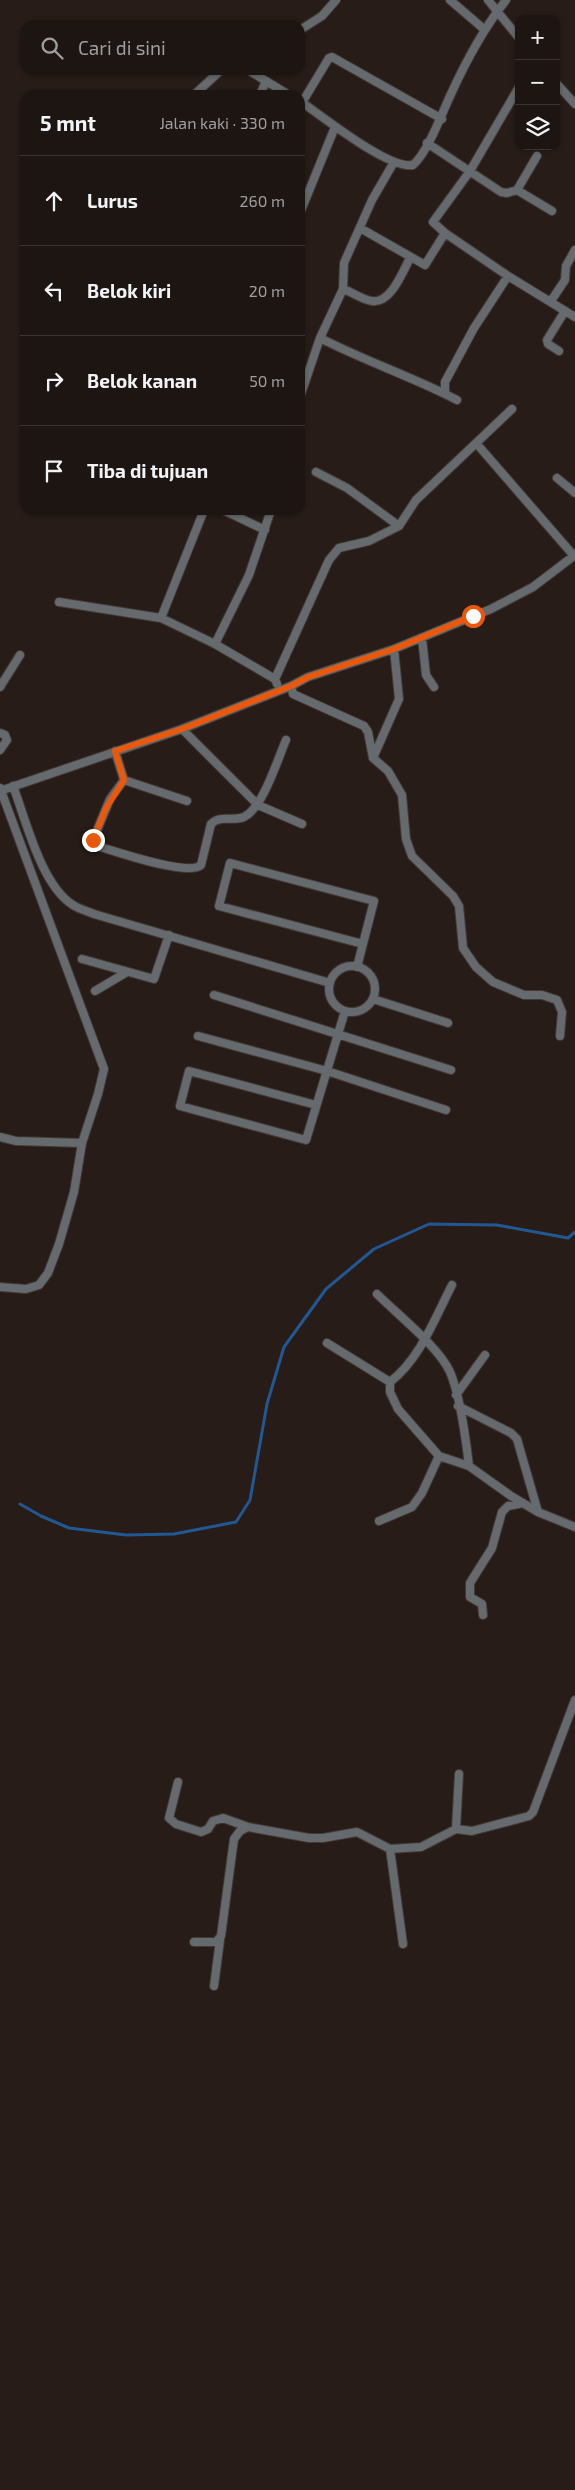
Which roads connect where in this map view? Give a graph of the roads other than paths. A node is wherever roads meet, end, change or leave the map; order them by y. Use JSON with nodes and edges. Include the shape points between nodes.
{"nodes":[{"id":1,"x":336,"y":0,"type":"edge"},
{"id":2,"x":450,"y":0,"type":"edge"},
{"id":3,"x":488,"y":0,"type":"edge"},
{"id":4,"x":506,"y":0,"type":"edge"},
{"id":5,"x":498,"y":11,"type":"junction"},
{"id":6,"x":305,"y":27,"type":"edge"},
{"id":7,"x":485,"y":30,"type":"junction"},
{"id":8,"x":515,"y":33,"type":"edge"},
{"id":9,"x":216,"y":75,"type":"edge"},
{"id":10,"x":262,"y":75,"type":"edge"},
{"id":11,"x":266,"y":81,"type":"junction"},
{"id":12,"x":560,"y":87,"type":"edge"},
{"id":13,"x":200,"y":90,"type":"edge"},
{"id":14,"x":262,"y":90,"type":"edge"},
{"id":15,"x":281,"y":90,"type":"edge"},
{"id":16,"x":515,"y":94,"type":"edge"},
{"id":17,"x":305,"y":95,"type":"edge"},
{"id":18,"x":575,"y":104,"type":"edge"},
{"id":19,"x":305,"y":106,"type":"edge"},
{"id":20,"x":442,"y":119,"type":"junction"},
{"id":21,"x":336,"y":127,"type":"junction"},
{"id":22,"x":427,"y":143,"type":"junction"},
{"id":23,"x":536,"y":156,"type":"dead end"},
{"id":24,"x":394,"y":162,"type":"junction"},
{"id":25,"x":470,"y":171,"type":"junction"},
{"id":26,"x":517,"y":190,"type":"junction"},
{"id":27,"x":305,"y":201,"type":"edge"},
{"id":28,"x":552,"y":211,"type":"dead end"},
{"id":29,"x":360,"y":228,"type":"junction"},
{"id":30,"x":445,"y":233,"type":"junction"},
{"id":31,"x":575,"y":250,"type":"edge"},
{"id":32,"x":410,"y":258,"type":"junction"},
{"id":33,"x":508,"y":276,"type":"junction"},
{"id":34,"x":343,"y":289,"type":"junction"},
{"id":35,"x":551,"y":301,"type":"junction"},
{"id":36,"x":565,"y":311,"type":"junction"},
{"id":37,"x":575,"y":317,"type":"edge"},
{"id":38,"x":320,"y":338,"type":"junction"},
{"id":39,"x":559,"y":351,"type":"dead end"},
{"id":40,"x":305,"y":382,"type":"edge"},
{"id":41,"x":445,"y":394,"type":"junction"},
{"id":42,"x":457,"y":400,"type":"dead end"},
{"id":43,"x":512,"y":409,"type":"dead end"},
{"id":44,"x":476,"y":443,"type":"junction"},
{"id":45,"x":316,"y":472,"type":"dead end"},
{"id":46,"x":557,"y":478,"type":"dead end"},
{"id":47,"x":575,"y":493,"type":"edge"},
{"id":48,"x":202,"y":515,"type":"edge"},
{"id":49,"x":234,"y":515,"type":"edge"},
{"id":50,"x":270,"y":515,"type":"edge"},
{"id":51,"x":399,"y":526,"type":"junction"},
{"id":52,"x":265,"y":530,"type":"junction"},
{"id":53,"x":574,"y":555,"type":"edge"},
{"id":54,"x":59,"y":602,"type":"dead end"},
{"id":55,"x":161,"y":618,"type":"junction"},
{"id":56,"x":422,"y":638,"type":"junction"},
{"id":57,"x":215,"y":644,"type":"junction"},
{"id":58,"x":394,"y":649,"type":"junction"},
{"id":59,"x":20,"y":655,"type":"dead end"},
{"id":60,"x":275,"y":679,"type":"junction"},
{"id":61,"x":291,"y":686,"type":"junction"},
{"id":62,"x":0,"y":687,"type":"edge"},
{"id":63,"x":434,"y":687,"type":"dead end"},
{"id":64,"x":280,"y":689,"type":"junction"},
{"id":65,"x":182,"y":729,"type":"junction"},
{"id":66,"x":0,"y":733,"type":"edge"},
{"id":67,"x":286,"y":740,"type":"dead end"},
{"id":68,"x":0,"y":750,"type":"edge"},
{"id":69,"x":115,"y":751,"type":"junction"},
{"id":70,"x":372,"y":758,"type":"junction"},
{"id":71,"x":124,"y":780,"type":"junction"},
{"id":72,"x":13,"y":786,"type":"junction"},
{"id":73,"x":0,"y":789,"type":"edge"},
{"id":74,"x":187,"y":801,"type":"dead end"},
{"id":75,"x":258,"y":805,"type":"junction"},
{"id":76,"x":302,"y":824,"type":"dead end"},
{"id":77,"x":170,"y":936,"type":"junction"},
{"id":78,"x":363,"y":944,"type":"junction"},
{"id":79,"x":82,"y":959,"type":"dead end"},
{"id":80,"x":357,"y":967,"type":"junction"},
{"id":81,"x":127,"y":972,"type":"junction"},
{"id":82,"x":330,"y":984,"type":"junction"},
{"id":83,"x":95,"y":991,"type":"dead end"},
{"id":84,"x":214,"y":995,"type":"dead end"},
{"id":85,"x":372,"y":999,"type":"junction"},
{"id":86,"x":345,"y":1011,"type":"junction"},
{"id":87,"x":448,"y":1023,"type":"dead end"},
{"id":88,"x":338,"y":1033,"type":"junction"},
{"id":89,"x":198,"y":1036,"type":"dead end"},
{"id":90,"x":560,"y":1036,"type":"dead end"},
{"id":91,"x":451,"y":1070,"type":"dead end"},
{"id":92,"x":327,"y":1071,"type":"junction"},
{"id":93,"x":316,"y":1105,"type":"junction"},
{"id":94,"x":446,"y":1110,"type":"dead end"},
{"id":95,"x":0,"y":1136,"type":"edge"},
{"id":96,"x":82,"y":1143,"type":"junction"},
{"id":97,"x":452,"y":1285,"type":"dead end"},
{"id":98,"x":0,"y":1286,"type":"edge"},
{"id":99,"x":377,"y":1294,"type":"dead end"},
{"id":100,"x":424,"y":1340,"type":"junction"},
{"id":101,"x":327,"y":1343,"type":"dead end"},
{"id":102,"x":485,"y":1355,"type":"dead end"},
{"id":103,"x":390,"y":1382,"type":"junction"},
{"id":104,"x":456,"y":1395,"type":"junction"},
{"id":105,"x":458,"y":1406,"type":"junction"},
{"id":106,"x":439,"y":1456,"type":"junction"},
{"id":107,"x":469,"y":1466,"type":"junction"},
{"id":108,"x":523,"y":1503,"type":"junction"},
{"id":109,"x":538,"y":1512,"type":"junction"},
{"id":110,"x":379,"y":1521,"type":"dead end"},
{"id":111,"x":575,"y":1527,"type":"edge"},
{"id":112,"x":483,"y":1615,"type":"dead end"},
{"id":113,"x":575,"y":1700,"type":"edge"},
{"id":114,"x":459,"y":1774,"type":"dead end"},
{"id":115,"x":178,"y":1782,"type":"dead end"},
{"id":116,"x":248,"y":1827,"type":"junction"},
{"id":117,"x":456,"y":1829,"type":"junction"},
{"id":118,"x":390,"y":1850,"type":"junction"},
{"id":119,"x":220,"y":1940,"type":"junction"},
{"id":120,"x":194,"y":1942,"type":"dead end"},
{"id":121,"x":402,"y":1944,"type":"dead end"},
{"id":122,"x":214,"y":1986,"type":"dead end"}],
"edges":[{"from":1,"to":6,"type":"street","via":[[322,16]]},
{"from":2,"to":7,"type":"street"},
{"from":3,"to":5,"type":"street"},
{"from":4,"to":5,"type":"street"},
{"from":5,"to":7,"type":"street"},
{"from":5,"to":8,"type":"street"},
{"from":7,"to":20,"type":"street"},
{"from":9,"to":13,"type":"street"},
{"from":10,"to":11,"type":"street"},
{"from":11,"to":14,"type":"street"},
{"from":11,"to":15,"type":"street"},
{"from":12,"to":18,"type":"street"},
{"from":16,"to":25,"type":"street"},
{"from":17,"to":20,"type":"street","via":[[332,57]]},
{"from":19,"to":21,"type":"street"},
{"from":20,"to":22,"type":"street"},
{"from":21,"to":24,"type":"street"},
{"from":21,"to":27,"type":"street"},
{"from":22,"to":24,"type":"street","via":[[413,166]]},
{"from":22,"to":25,"type":"street"},
{"from":23,"to":26,"type":"street"},
{"from":24,"to":29,"type":"street"},
{"from":25,"to":26,"type":"street","via":[[501,192],[508,194]]},
{"from":25,"to":30,"type":"street","via":[[434,218],[434,224]]},
{"from":26,"to":28,"type":"street"},
{"from":29,"to":32,"type":"street"},
{"from":29,"to":34,"type":"street","via":[[344,263]]},
{"from":30,"to":32,"type":"street","via":[[425,265]]},
{"from":30,"to":33,"type":"street"},
{"from":31,"to":35,"type":"street","via":[[566,266],[564,280]]},
{"from":32,"to":34,"type":"street","via":[[389,294],[379,301]]},
{"from":33,"to":35,"type":"street"},
{"from":33,"to":41,"type":"street","via":[[444,382]]},
{"from":34,"to":38,"type":"street"},
{"from":35,"to":36,"type":"street"},
{"from":36,"to":37,"type":"street"},
{"from":36,"to":39,"type":"street","via":[[546,340]]},
{"from":38,"to":40,"type":"street"},
{"from":38,"to":41,"type":"street"},
{"from":41,"to":42,"type":"street"},
{"from":43,"to":44,"type":"street"},
{"from":44,"to":51,"type":"street","via":[[416,500]]},
{"from":44,"to":53,"type":"street"},
{"from":45,"to":51,"type":"street","via":[[347,488]]},
{"from":46,"to":47,"type":"street"},
{"from":48,"to":55,"type":"street"},
{"from":49,"to":52,"type":"street"},
{"from":50,"to":52,"type":"street"},
{"from":51,"to":60,"type":"street","via":[[369,541],[339,548],[329,560]]},
{"from":52,"to":57,"type":"street","via":[[249,575]]},
{"from":53,"to":56,"type":"street","via":[[517,596]]},
{"from":54,"to":55,"type":"street"},
{"from":55,"to":57,"type":"street"},
{"from":56,"to":58,"type":"street"},
{"from":56,"to":63,"type":"street","via":[[426,676]]},
{"from":57,"to":60,"type":"street"},
{"from":58,"to":61,"type":"street","via":[[308,677]]},
{"from":58,"to":70,"type":"street","via":[[399,699]]},
{"from":59,"to":62,"type":"street"},
{"from":60,"to":64,"type":"street"},
{"from":61,"to":64,"type":"street"},
{"from":61,"to":70,"type":"street","via":[[293,694],[364,726]]},
{"from":64,"to":65,"type":"street"},
{"from":65,"to":69,"type":"street"},
{"from":65,"to":75,"type":"street"},
{"from":66,"to":68,"type":"street","via":[[6,735],[7,740]]},
{"from":67,"to":75,"type":"street"},
{"from":69,"to":71,"type":"street"},
{"from":69,"to":72,"type":"street"},
{"from":70,"to":90,"type":"street","via":[[388,771],[402,795],[406,839],[412,856],[459,906],[463,948],[476,967],[493,982],[524,995],[542,995],[557,1000],[562,1012]]},
{"from":71,"to":74,"type":"street"},
{"from":71,"to":75,"type":"street","via":[[106,808],[93,840],[96,846],[176,868],[201,865],[211,824],[215,820],[245,817]]},
{"from":72,"to":73,"type":"street"},
{"from":72,"to":77,"type":"street","via":[[42,862],[57,889],[72,904],[94,914]]},
{"from":73,"to":96,"type":"street","via":[[104,1069]]},
{"from":75,"to":76,"type":"street"},
{"from":77,"to":81,"type":"street","via":[[154,979]]},
{"from":77,"to":82,"type":"street"},
{"from":78,"to":78,"type":"street","via":[[374,901],[230,863],[219,906]]},
{"from":78,"to":80,"type":"street"},
{"from":79,"to":81,"type":"street"},
{"from":80,"to":82,"type":"street","via":[[342,968],[332,976]]},
{"from":80,"to":85,"type":"street","via":[[373,978],[375,990]]},
{"from":81,"to":83,"type":"street"},
{"from":82,"to":86,"type":"street","via":[[331,999]]},
{"from":84,"to":88,"type":"street"},
{"from":85,"to":86,"type":"street","via":[[362,1010]]},
{"from":85,"to":87,"type":"street"},
{"from":86,"to":88,"type":"street"},
{"from":88,"to":91,"type":"street"},
{"from":88,"to":92,"type":"street"},
{"from":89,"to":92,"type":"street"},
{"from":92,"to":93,"type":"street"},
{"from":92,"to":94,"type":"street"},
{"from":93,"to":93,"type":"street","via":[[306,1140],[180,1106],[190,1071]]},
{"from":95,"to":96,"type":"street","via":[[16,1141]]},
{"from":96,"to":98,"type":"street","via":[[74,1192],[60,1244],[48,1273],[39,1285],[26,1289]]},
{"from":97,"to":100,"type":"street"},
{"from":99,"to":100,"type":"street"},
{"from":100,"to":103,"type":"street","via":[[400,1375]]},
{"from":100,"to":104,"type":"street","via":[[450,1371]]},
{"from":101,"to":103,"type":"street"},
{"from":102,"to":104,"type":"street"},
{"from":103,"to":106,"type":"street","via":[[390,1392],[398,1409]]},
{"from":104,"to":105,"type":"street"},
{"from":105,"to":107,"type":"street"},
{"from":105,"to":109,"type":"street","via":[[517,1439]]},
{"from":106,"to":107,"type":"street"},
{"from":106,"to":110,"type":"street","via":[[412,1507]]},
{"from":107,"to":108,"type":"street"},
{"from":108,"to":109,"type":"street"},
{"from":108,"to":112,"type":"street","via":[[508,1506],[502,1512],[492,1548],[470,1583],[470,1596],[482,1604]]},
{"from":109,"to":111,"type":"street"},
{"from":113,"to":117,"type":"street","via":[[533,1812],[525,1819],[488,1828]]},
{"from":114,"to":117,"type":"street"},
{"from":115,"to":116,"type":"street","via":[[169,1818],[176,1824],[202,1832],[213,1821],[223,1818]]},
{"from":116,"to":118,"type":"street","via":[[309,1838],[357,1832]]},
{"from":116,"to":119,"type":"street","via":[[234,1839]]},
{"from":117,"to":118,"type":"street","via":[[421,1847]]},
{"from":118,"to":121,"type":"street"},
{"from":119,"to":120,"type":"street"},
{"from":119,"to":122,"type":"street"}]}
